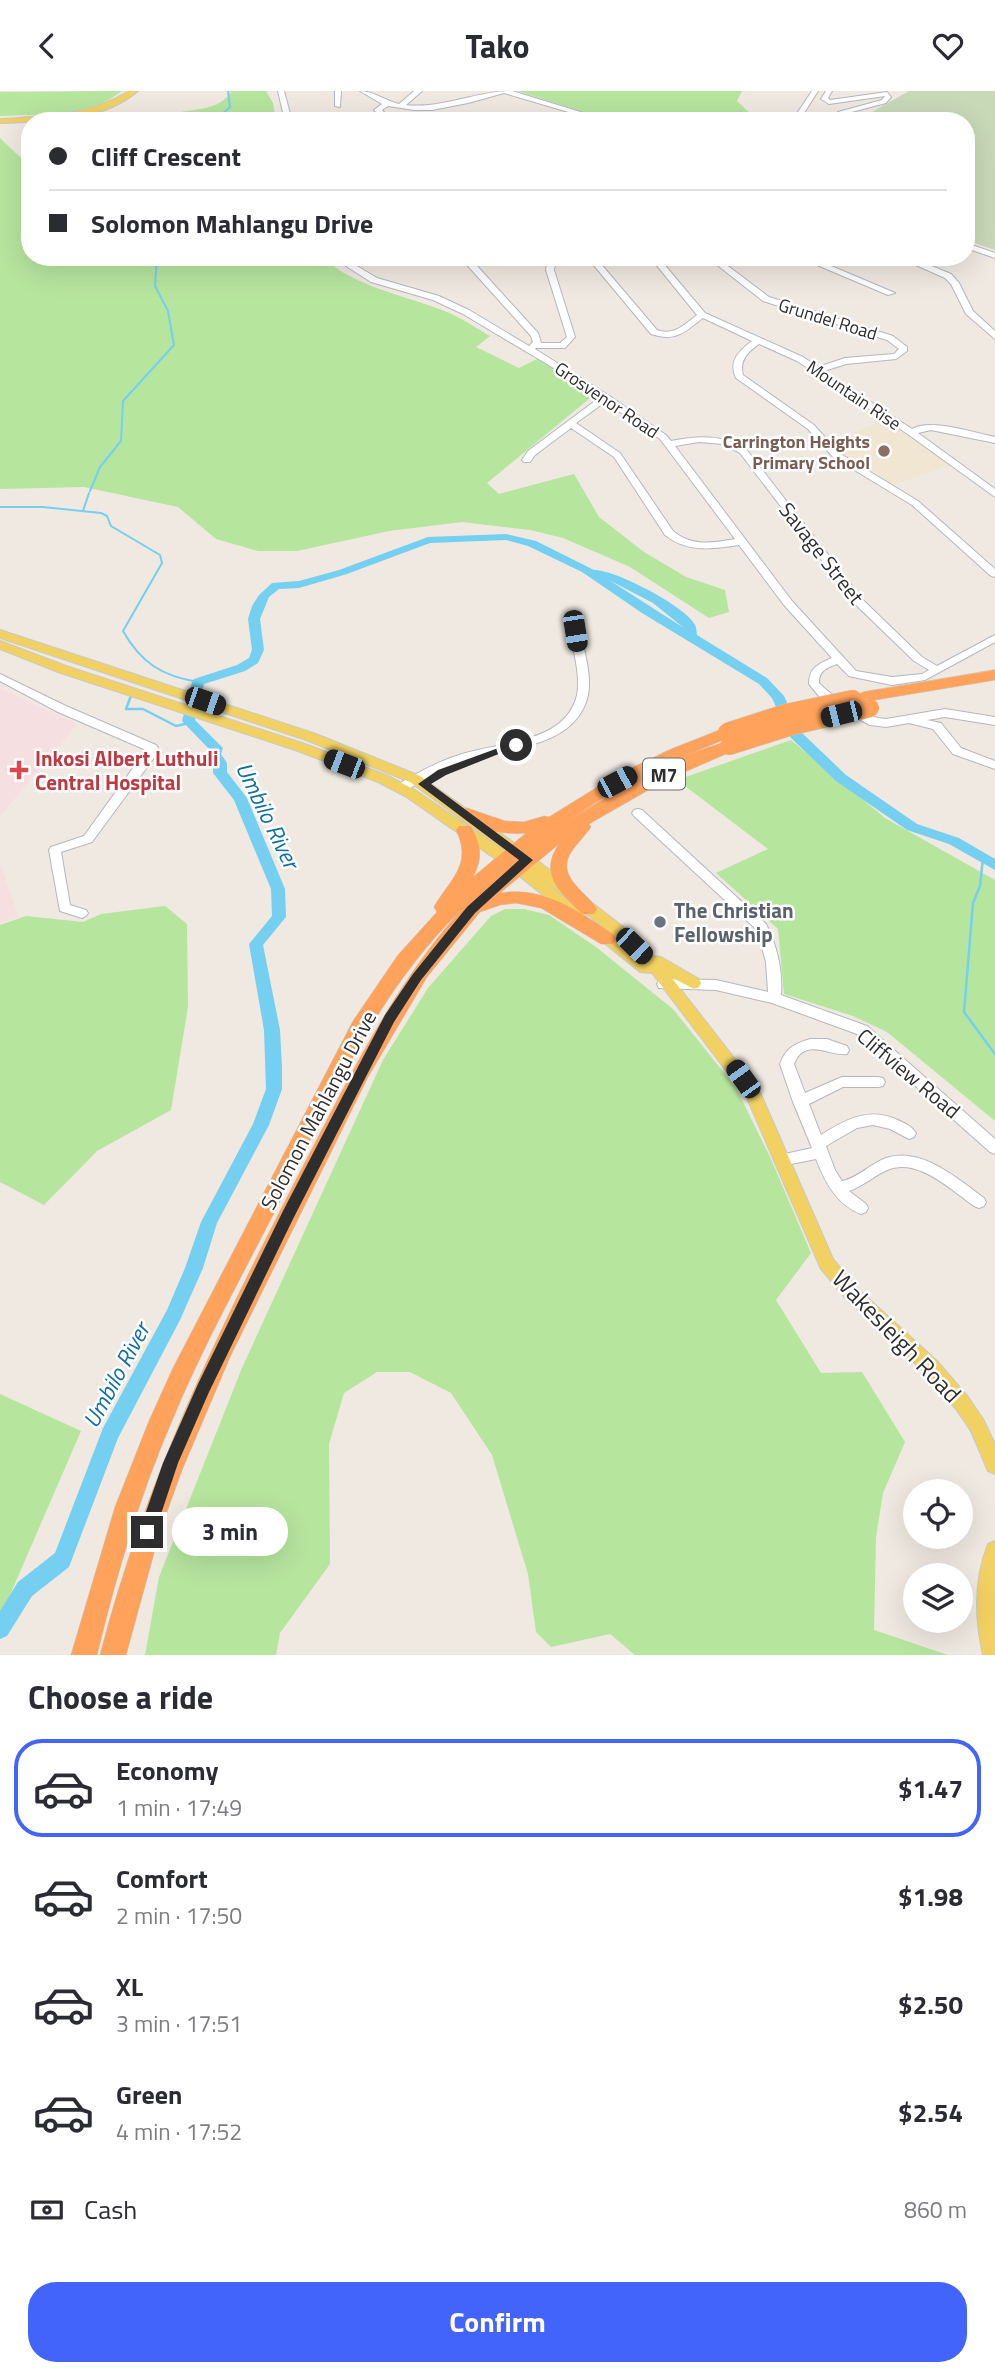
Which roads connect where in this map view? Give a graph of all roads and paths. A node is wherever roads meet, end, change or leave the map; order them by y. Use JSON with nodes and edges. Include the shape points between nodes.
{"nodes":[{"id":1,"x":134,"y":91,"type":"edge"},
{"id":2,"x":281,"y":91,"type":"edge"},
{"id":3,"x":338,"y":91,"type":"edge"},
{"id":4,"x":363,"y":91,"type":"edge"},
{"id":5,"x":419,"y":91,"type":"edge"},
{"id":6,"x":504,"y":91,"type":"edge"},
{"id":7,"x":815,"y":91,"type":"edge"},
{"id":8,"x":829,"y":91,"type":"edge"},
{"id":9,"x":491,"y":92,"type":"edge"},
{"id":10,"x":890,"y":94,"type":"edge"},
{"id":11,"x":387,"y":103,"type":"junction"},
{"id":12,"x":338,"y":106,"type":"dead end"},
{"id":13,"x":401,"y":106,"type":"junction"},
{"id":14,"x":841,"y":111,"type":"dead end"},
{"id":15,"x":93,"y":112,"type":"edge"},
{"id":16,"x":287,"y":112,"type":"edge"},
{"id":17,"x":379,"y":112,"type":"edge"},
{"id":18,"x":576,"y":112,"type":"edge"},
{"id":19,"x":801,"y":112,"type":"edge"},
{"id":20,"x":21,"y":119,"type":"edge"},
{"id":21,"x":0,"y":121,"type":"edge"},
{"id":22,"x":975,"y":248,"type":"edge"},
{"id":23,"x":995,"y":256,"type":"edge"},
{"id":24,"x":351,"y":266,"type":"edge"},
{"id":25,"x":472,"y":266,"type":"edge"},
{"id":26,"x":551,"y":266,"type":"edge"},
{"id":27,"x":600,"y":266,"type":"edge"},
{"id":28,"x":661,"y":266,"type":"edge"},
{"id":29,"x":723,"y":266,"type":"edge"},
{"id":30,"x":823,"y":266,"type":"edge"},
{"id":31,"x":924,"y":266,"type":"edge"},
{"id":32,"x":891,"y":293,"type":"dead end"},
{"id":33,"x":702,"y":315,"type":"junction"},
{"id":34,"x":995,"y":336,"type":"edge"},
{"id":35,"x":759,"y":340,"type":"junction"},
{"id":36,"x":533,"y":347,"type":"junction"},
{"id":37,"x":817,"y":370,"type":"junction"},
{"id":38,"x":605,"y":397,"type":"junction"},
{"id":39,"x":569,"y":423,"type":"junction"},
{"id":40,"x":912,"y":433,"type":"junction"},
{"id":41,"x":995,"y":440,"type":"edge"},
{"id":42,"x":670,"y":444,"type":"junction"},
{"id":43,"x":527,"y":460,"type":"dead end"},
{"id":44,"x":995,"y":494,"type":"edge"},
{"id":45,"x":743,"y":541,"type":"junction"},
{"id":46,"x":995,"y":574,"type":"edge"},
{"id":47,"x":575,"y":631,"type":"dead end"},
{"id":48,"x":0,"y":634,"type":"edge"},
{"id":49,"x":995,"y":638,"type":"edge"},
{"id":50,"x":0,"y":645,"type":"edge"},
{"id":51,"x":839,"y":659,"type":"junction"},
{"id":52,"x":935,"y":669,"type":"junction"},
{"id":53,"x":995,"y":675,"type":"edge"},
{"id":54,"x":0,"y":677,"type":"edge"},
{"id":55,"x":995,"y":687,"type":"edge"},
{"id":56,"x":866,"y":703,"type":"junction"},
{"id":57,"x":225,"y":716,"type":"junction"},
{"id":58,"x":909,"y":720,"type":"junction"},
{"id":59,"x":995,"y":721,"type":"edge"},
{"id":60,"x":728,"y":739,"type":"junction"},
{"id":61,"x":995,"y":765,"type":"edge"},
{"id":62,"x":419,"y":781,"type":"junction"},
{"id":63,"x":406,"y":790,"type":"junction"},
{"id":64,"x":601,"y":806,"type":"junction"},
{"id":65,"x":572,"y":808,"type":"junction"},
{"id":66,"x":638,"y":813,"type":"dead end"},
{"id":67,"x":466,"y":822,"type":"junction"},
{"id":68,"x":517,"y":859,"type":"junction"},
{"id":69,"x":588,"y":909,"type":"junction"},
{"id":70,"x":471,"y":910,"type":"junction"},
{"id":71,"x":82,"y":913,"type":"dead end"},
{"id":72,"x":607,"y":939,"type":"junction"},
{"id":73,"x":634,"y":946,"type":"junction"},
{"id":74,"x":414,"y":951,"type":"junction"},
{"id":75,"x":698,"y":983,"type":"junction"},
{"id":76,"x":669,"y":987,"type":"junction"},
{"id":77,"x":774,"y":998,"type":"junction"},
{"id":78,"x":687,"y":1008,"type":"junction"},
{"id":79,"x":842,"y":1050,"type":"dead end"},
{"id":80,"x":878,"y":1082,"type":"dead end"},
{"id":81,"x":800,"y":1102,"type":"junction"},
{"id":82,"x":909,"y":1133,"type":"dead end"},
{"id":83,"x":820,"y":1148,"type":"junction"},
{"id":84,"x":995,"y":1148,"type":"edge"},
{"id":85,"x":781,"y":1160,"type":"junction"},
{"id":86,"x":837,"y":1187,"type":"junction"},
{"id":87,"x":979,"y":1202,"type":"dead end"},
{"id":88,"x":861,"y":1208,"type":"dead end"},
{"id":89,"x":995,"y":1465,"type":"edge"},
{"id":90,"x":995,"y":1551,"type":"edge"},
{"id":91,"x":84,"y":1655,"type":"edge"},
{"id":92,"x":113,"y":1655,"type":"edge"},
{"id":93,"x":993,"y":1655,"type":"edge"}],
"edges":[{"from":1,"to":15,"type":"main road"},
{"from":2,"to":16,"type":"street"},
{"from":3,"to":12,"type":"street"},
{"from":4,"to":11,"type":"street"},
{"from":5,"to":13,"type":"street"},
{"from":6,"to":9,"type":"street"},
{"from":6,"to":18,"type":"street"},
{"from":7,"to":19,"type":"street"},
{"from":8,"to":10,"type":"street","via":[[824,99],[829,102]]},
{"from":9,"to":13,"type":"street","via":[[442,107]]},
{"from":10,"to":14,"type":"street","via":[[883,103]]},
{"from":11,"to":13,"type":"street"},
{"from":11,"to":17,"type":"street"},
{"from":20,"to":21,"type":"main road"},
{"from":22,"to":23,"type":"street"},
{"from":24,"to":36,"type":"street","name":"Grosvenor Road","via":[[374,280],[455,306]]},
{"from":25,"to":36,"type":"street","via":[[535,335]]},
{"from":26,"to":36,"type":"street","via":[[571,337],[562,346]]},
{"from":27,"to":33,"type":"street","via":[[658,334],[677,334]]},
{"from":28,"to":33,"type":"street"},
{"from":29,"to":37,"type":"street","name":"Grundel Road","via":[[766,299],[880,334],[898,341],[904,349],[896,356],[845,361]]},
{"from":30,"to":32,"type":"street"},
{"from":31,"to":34,"type":"street","via":[[948,276],[969,312]]},
{"from":33,"to":35,"type":"street","name":"Mountain Rise"},
{"from":35,"to":37,"type":"street","name":"Mountain Rise"},
{"from":35,"to":46,"type":"street","via":[[738,361],[739,376],[811,427],[836,454],[915,503]]},
{"from":36,"to":38,"type":"street","name":"Grosvenor Road"},
{"from":37,"to":40,"type":"street","name":"Mountain Rise"},
{"from":38,"to":39,"type":"street"},
{"from":38,"to":42,"type":"street","name":"Grosvenor Road"},
{"from":39,"to":43,"type":"street"},
{"from":39,"to":45,"type":"street","via":[[617,455],[678,541],[706,546]]},
{"from":40,"to":41,"type":"street","via":[[931,427]]},
{"from":40,"to":44,"type":"street","name":"Mountain Rise"},
{"from":42,"to":45,"type":"street","name":"Grosvenor Road"},
{"from":42,"to":52,"type":"street","name":"Savage Street","via":[[710,439],[743,451],[860,603],[918,659]]},
{"from":45,"to":51,"type":"street","name":"Grosvenor Road","via":[[788,603]]},
{"from":47,"to":62,"type":"street","via":[[583,687],[575,711],[554,731]]},
{"from":48,"to":57,"type":"main road","via":[[181,694]]},
{"from":49,"to":52,"type":"street","name":"Grosvenor Road","via":[[945,668]]},
{"from":50,"to":57,"type":"main road","via":[[172,705]]},
{"from":51,"to":52,"type":"street","name":"Grosvenor Road","via":[[853,674],[882,681],[925,677]]},
{"from":51,"to":58,"type":"street","via":[[820,667],[814,675],[821,693],[869,720]]},
{"from":53,"to":56,"type":"highway","name":"Solomon Mahlangu Drive","number":"M7"},
{"from":54,"to":71,"type":"street","via":[[152,748],[91,836],[55,850],[64,908]]},
{"from":55,"to":56,"type":"highway","name":"Solomon Mahlangu Drive","number":"M7"},
{"from":56,"to":60,"type":"highway","name":"Solomon Mahlangu Drive","number":"M7","bridge":true,"via":[[792,726]]},
{"from":57,"to":62,"type":"main road","via":[[348,750]]},
{"from":57,"to":63,"type":"main road"},
{"from":58,"to":59,"type":"street","via":[[954,713]]},
{"from":58,"to":61,"type":"street","via":[[937,726],[957,751]]},
{"from":60,"to":64,"type":"highway","name":"Solomon Mahlangu Drive","number":"M7"},
{"from":60,"to":65,"type":"highway","name":"Solomon Mahlangu Drive","number":"M7","via":[[659,760]]},
{"from":62,"to":63,"type":"street"},
{"from":62,"to":67,"type":"main road"},
{"from":63,"to":67,"type":"main road"},
{"from":64,"to":68,"type":"highway","name":"Solomon Mahlangu Drive","number":"M7"},
{"from":64,"to":69,"type":"highway","via":[[570,839],[557,865],[563,884]]},
{"from":65,"to":67,"type":"highway","via":[[540,824],[517,829]]},
{"from":65,"to":68,"type":"highway","name":"Solomon Mahlangu Drive","number":"M7"},
{"from":66,"to":77,"type":"street","via":[[762,927],[768,938]]},
{"from":67,"to":68,"type":"main road"},
{"from":67,"to":74,"type":"highway","via":[[474,848],[470,867]]},
{"from":68,"to":69,"type":"main road","name":"Wakesleigh Road"},
{"from":68,"to":70,"type":"highway","name":"Solomon Mahlangu Drive","number":"M7"},
{"from":68,"to":72,"type":"main road","name":"Wakesleigh Road"},
{"from":68,"to":74,"type":"highway","name":"Solomon Mahlangu Drive","number":"M7","via":[[454,907]]},
{"from":69,"to":73,"type":"main road","name":"Wakesleigh Road"},
{"from":70,"to":72,"type":"highway","via":[[499,898],[531,897]]},
{"from":70,"to":92,"type":"highway","name":"Solomon Mahlangu Drive","number":"M7","via":[[425,966],[390,1019],[209,1376],[155,1507]]},
{"from":72,"to":76,"type":"main road","name":"Wakesleigh Road"},
{"from":73,"to":75,"type":"main road"},
{"from":73,"to":76,"type":"main road","name":"Wakesleigh Road"},
{"from":74,"to":91,"type":"highway","name":"Solomon Mahlangu Drive","number":"M7","via":[[360,1027],[175,1387],[122,1522]]},
{"from":75,"to":76,"type":"street","name":"Cliffview Road"},
{"from":75,"to":77,"type":"street","name":"Cliffview Road"},
{"from":75,"to":78,"type":"main road","via":[[687,997]]},
{"from":76,"to":78,"type":"main road","name":"Wakesleigh Road"},
{"from":77,"to":84,"type":"street","name":"Cliffview Road","via":[[850,1024],[874,1038]]},
{"from":78,"to":85,"type":"main road","name":"Wakesleigh Road","via":[[753,1095]]},
{"from":79,"to":81,"type":"street","via":[[829,1045],[803,1046],[790,1054],[788,1069]]},
{"from":80,"to":81,"type":"street","via":[[842,1082]]},
{"from":81,"to":83,"type":"street"},
{"from":82,"to":83,"type":"street","via":[[887,1120],[867,1119],[857,1121]]},
{"from":83,"to":85,"type":"street"},
{"from":83,"to":86,"type":"street"},
{"from":85,"to":89,"type":"main road","name":"Wakesleigh Road","via":[[827,1264],[859,1302],[931,1367],[962,1403]]},
{"from":86,"to":87,"type":"street","via":[[853,1185],[886,1163],[903,1162],[926,1167]]},
{"from":86,"to":88,"type":"street"},
{"from":90,"to":93,"type":"main road","via":[[985,1601]]}]}
